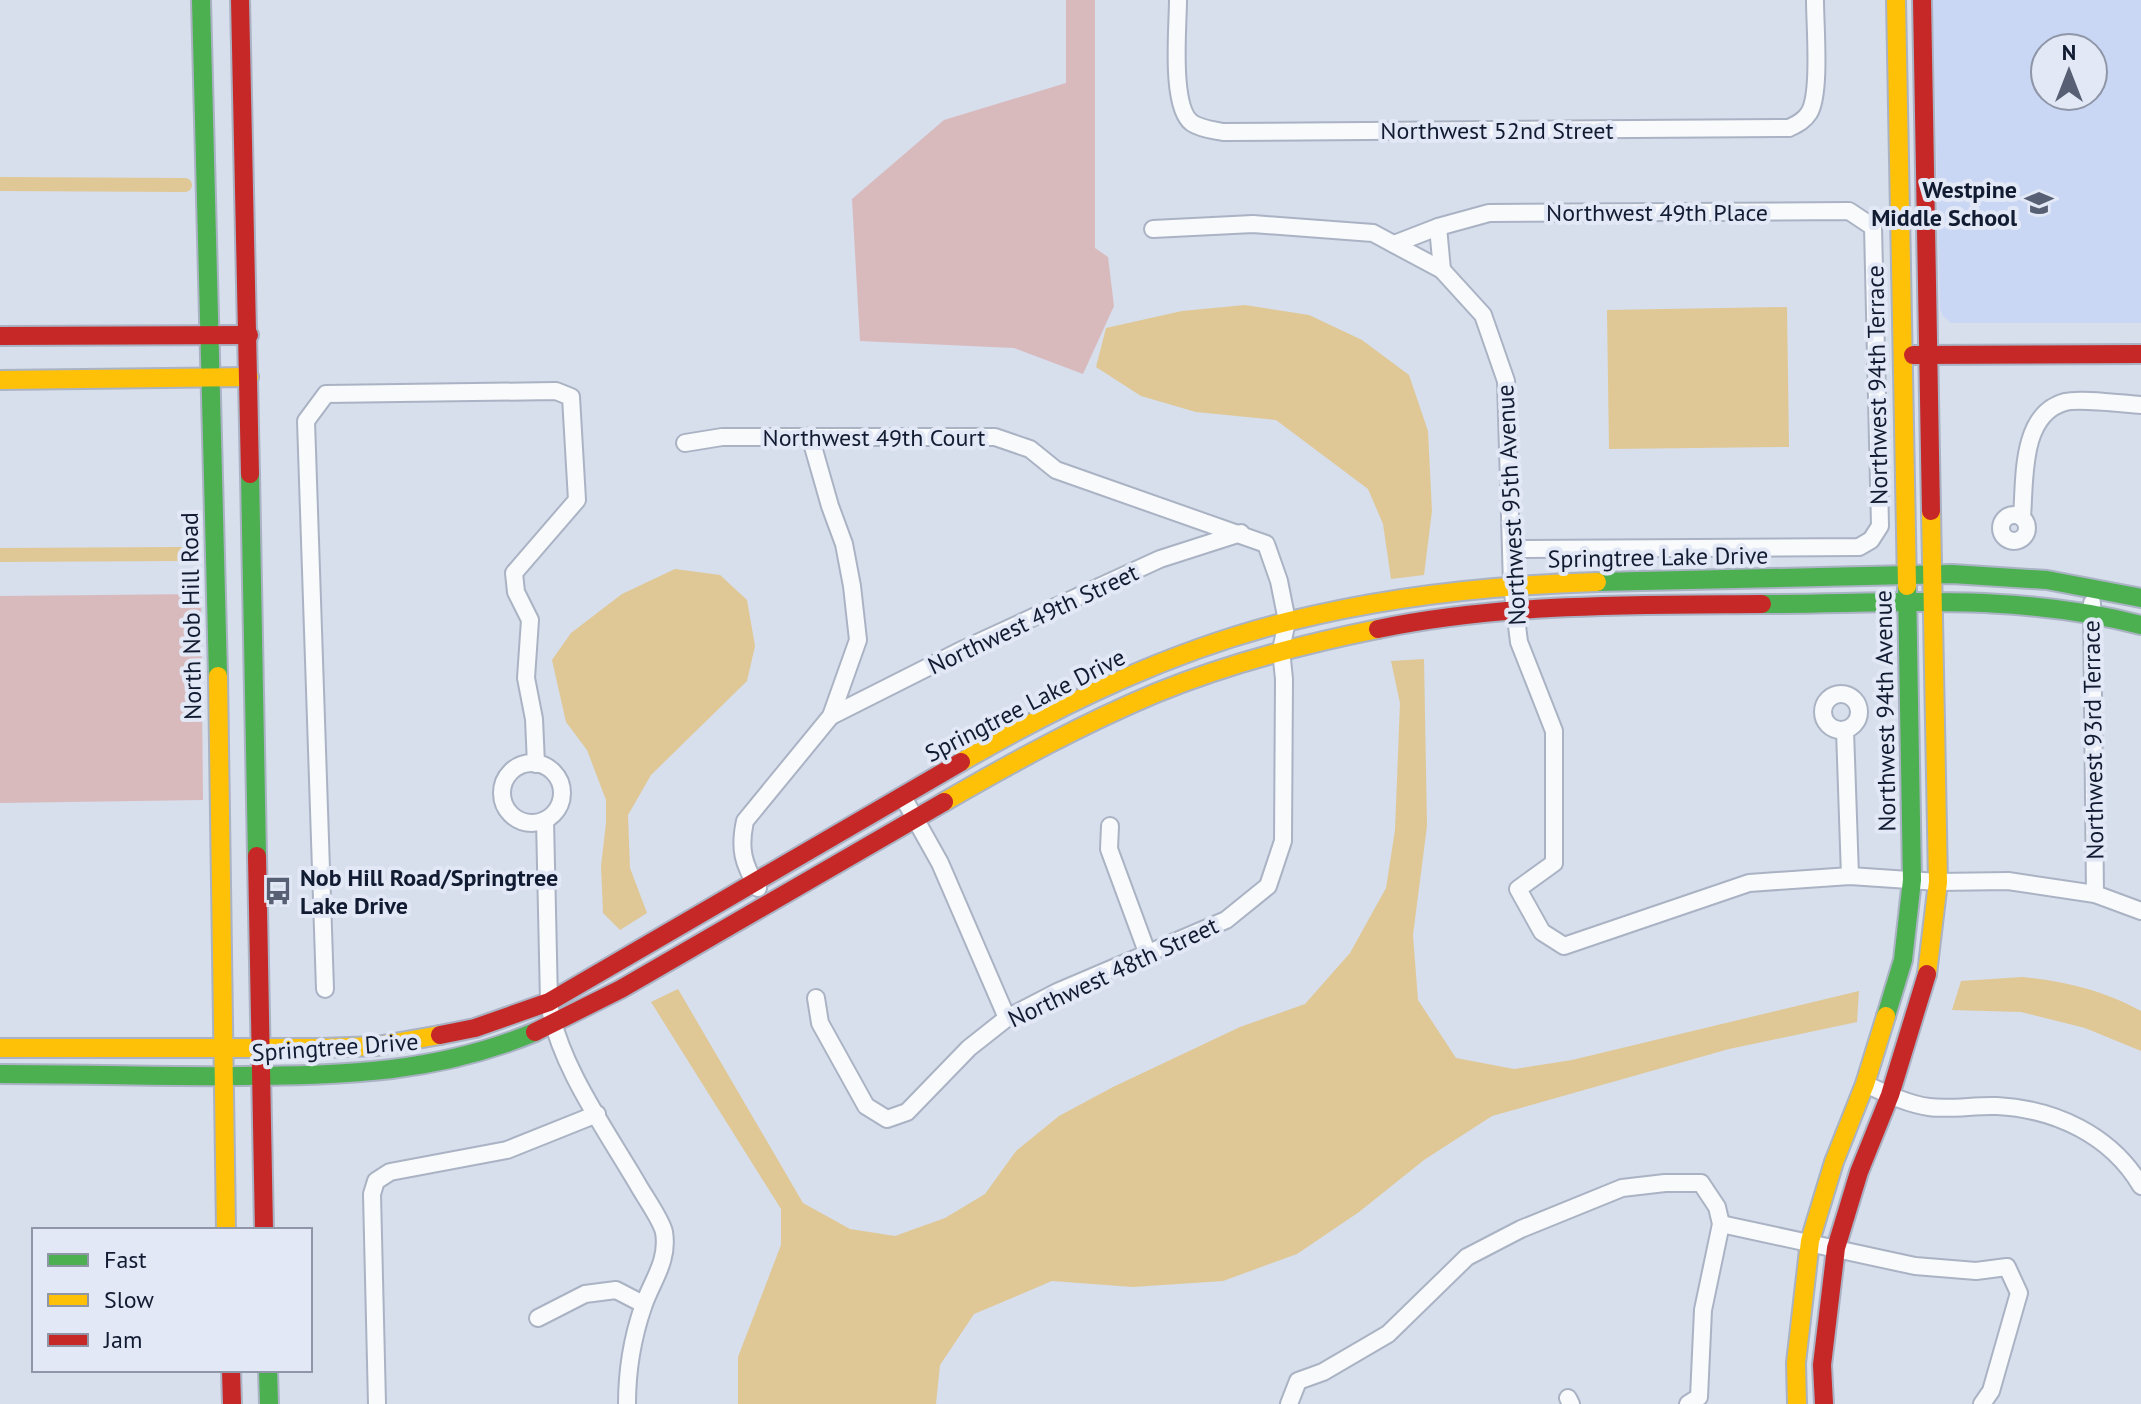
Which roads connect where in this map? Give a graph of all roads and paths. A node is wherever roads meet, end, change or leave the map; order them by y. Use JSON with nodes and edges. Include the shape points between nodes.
{"nodes":[{"id":1,"x":201,"y":0,"type":"edge"},
{"id":2,"x":240,"y":0,"type":"edge"},
{"id":3,"x":1178,"y":0,"type":"edge"},
{"id":4,"x":1815,"y":0,"type":"edge"},
{"id":5,"x":1896,"y":0,"type":"edge"},
{"id":6,"x":1922,"y":0,"type":"edge"},
{"id":7,"x":1438,"y":227,"type":"junction"},
{"id":8,"x":1873,"y":227,"type":"joint"},
{"id":9,"x":1153,"y":229,"type":"dead end"},
{"id":10,"x":1394,"y":244,"type":"junction"},
{"id":11,"x":1442,"y":270,"type":"junction"},
{"id":12,"x":249,"y":335,"type":"junction"},
{"id":13,"x":0,"y":336,"type":"edge"},
{"id":14,"x":210,"y":336,"type":"junction"},
{"id":15,"x":2141,"y":354,"type":"edge"},
{"id":16,"x":1929,"y":355,"type":"junction"},
{"id":17,"x":1902,"y":356,"type":"junction"},
{"id":18,"x":249,"y":377,"type":"junction"},
{"id":19,"x":209,"y":378,"type":"junction"},
{"id":20,"x":0,"y":380,"type":"edge"},
{"id":21,"x":2141,"y":405,"type":"edge"},
{"id":22,"x":810,"y":436,"type":"junction"},
{"id":23,"x":685,"y":443,"type":"dead end"},
{"id":24,"x":2022,"y":517,"type":"dead end"},
{"id":25,"x":1241,"y":533,"type":"junction"},
{"id":26,"x":1511,"y":549,"type":"junction"},
{"id":27,"x":1907,"y":575,"type":"junction"},
{"id":28,"x":1934,"y":575,"type":"junction"},
{"id":29,"x":1512,"y":585,"type":"junction"},
{"id":30,"x":2095,"y":586,"type":"junction"},
{"id":31,"x":2141,"y":598,"type":"edge"},
{"id":32,"x":1907,"y":602,"type":"junction"},
{"id":33,"x":1934,"y":602,"type":"junction"},
{"id":34,"x":1514,"y":611,"type":"junction"},
{"id":35,"x":2090,"y":611,"type":"junction"},
{"id":36,"x":1287,"y":621,"type":"junction"},
{"id":37,"x":2141,"y":625,"type":"edge"},
{"id":38,"x":1281,"y":650,"type":"junction"},
{"id":39,"x":831,"y":716,"type":"junction"},
{"id":40,"x":1845,"y":730,"type":"dead end"},
{"id":41,"x":536,"y":764,"type":"junction"},
{"id":42,"x":903,"y":797,"type":"junction"},
{"id":43,"x":916,"y":819,"type":"junction"},
{"id":44,"x":545,"y":820,"type":"junction"},
{"id":45,"x":1110,"y":826,"type":"dead end"},
{"id":46,"x":1850,"y":876,"type":"junction"},
{"id":47,"x":1912,"y":880,"type":"junction"},
{"id":48,"x":754,"y":882,"type":"junction"},
{"id":49,"x":1938,"y":882,"type":"junction"},
{"id":50,"x":1268,"y":886,"type":"joint"},
{"id":51,"x":2095,"y":894,"type":"junction"},
{"id":52,"x":768,"y":904,"type":"junction"},
{"id":53,"x":2141,"y":911,"type":"edge"},
{"id":54,"x":1147,"y":952,"type":"junction"},
{"id":55,"x":626,"y":986,"type":"joint"},
{"id":56,"x":325,"y":989,"type":"dead end"},
{"id":57,"x":816,"y":998,"type":"dead end"},
{"id":58,"x":549,"y":1002,"type":"junction"},
{"id":59,"x":1007,"y":1018,"type":"junction"},
{"id":60,"x":552,"y":1026,"type":"junction"},
{"id":61,"x":35,"y":1047,"type":"junction"},
{"id":62,"x":222,"y":1047,"type":"junction"},
{"id":63,"x":261,"y":1047,"type":"junction"},
{"id":64,"x":0,"y":1048,"type":"edge"},
{"id":65,"x":0,"y":1074,"type":"edge"},
{"id":66,"x":35,"y":1074,"type":"junction"},
{"id":67,"x":261,"y":1076,"type":"junction"},
{"id":68,"x":222,"y":1077,"type":"junction"},
{"id":69,"x":1865,"y":1084,"type":"junction"},
{"id":70,"x":1890,"y":1095,"type":"junction"},
{"id":71,"x":597,"y":1114,"type":"junction"},
{"id":72,"x":2141,"y":1186,"type":"edge"},
{"id":73,"x":1721,"y":1224,"type":"junction"},
{"id":74,"x":226,"y":1228,"type":"edge"},
{"id":75,"x":264,"y":1228,"type":"edge"},
{"id":76,"x":1810,"y":1241,"type":"junction"},
{"id":77,"x":1836,"y":1248,"type":"junction"},
{"id":78,"x":643,"y":1304,"type":"junction"},
{"id":79,"x":538,"y":1318,"type":"dead end"},
{"id":80,"x":231,"y":1372,"type":"edge"},
{"id":81,"x":268,"y":1372,"type":"edge"},
{"id":82,"x":232,"y":1404,"type":"edge"},
{"id":83,"x":269,"y":1404,"type":"edge"},
{"id":84,"x":377,"y":1404,"type":"edge"},
{"id":85,"x":627,"y":1404,"type":"edge"},
{"id":86,"x":1289,"y":1404,"type":"edge"},
{"id":87,"x":1688,"y":1404,"type":"edge"},
{"id":88,"x":1797,"y":1404,"type":"edge"},
{"id":89,"x":1824,"y":1404,"type":"edge"},
{"id":90,"x":1982,"y":1404,"type":"edge"}],
"edges":[{"from":1,"to":14,"type":"street","name":"North Nob Hill Road"},
{"from":2,"to":12,"type":"street"},
{"from":3,"to":4,"type":"street","name":"Northwest 52nd Street","via":[[1181,108],[1191,122],[1238,132],[1789,128],[1804,120],[1815,93]]},
{"from":5,"to":17,"type":"street","name":"Northwest 94th Avenue"},
{"from":6,"to":16,"type":"street"},
{"from":7,"to":8,"type":"street","name":"Northwest 49th Place","via":[[1489,213],[1819,211],[1849,211]]},
{"from":7,"to":10,"type":"street","name":"Northwest 49th Place"},
{"from":7,"to":11,"type":"street"},
{"from":8,"to":26,"type":"street","name":"Northwest 94th Terrace","via":[[1880,526],[1871,540],[1859,547]]},
{"from":9,"to":10,"type":"street","name":"Northwest 95th Avenue","via":[[1321,227],[1373,233]]},
{"from":10,"to":11,"type":"street","name":"Northwest 95th Avenue"},
{"from":11,"to":26,"type":"street","name":"Northwest 95th Avenue","via":[[1483,315],[1506,381]]},
{"from":12,"to":14,"type":"street"},
{"from":12,"to":18,"type":"street"},
{"from":13,"to":14,"type":"street"},
{"from":14,"to":19,"type":"street","name":"North Nob Hill Road"},
{"from":15,"to":16,"type":"street"},
{"from":16,"to":17,"type":"street"},
{"from":16,"to":28,"type":"street"},
{"from":17,"to":27,"type":"street","name":"Northwest 94th Avenue"},
{"from":18,"to":19,"type":"street"},
{"from":18,"to":63,"type":"street"},
{"from":19,"to":20,"type":"street"},
{"from":19,"to":62,"type":"street","name":"North Nob Hill Road"},
{"from":21,"to":24,"type":"street","via":[[2066,401],[2046,412],[2029,437]]},
{"from":22,"to":23,"type":"street","name":"Northwest 49th Court"},
{"from":22,"to":25,"type":"street","name":"Northwest 49th Court","via":[[995,437],[1030,449],[1056,470]]},
{"from":22,"to":39,"type":"street","via":[[844,544],[858,640]]},
{"from":25,"to":36,"type":"street","name":"Northwest 49th Court","via":[[1266,544]]},
{"from":25,"to":39,"type":"street","name":"Northwest 49th Street","via":[[1160,559]]},
{"from":26,"to":29,"type":"street","name":"Northwest 95th Avenue"},
{"from":27,"to":28,"type":"street","name":"Springtree Lake Drive"},
{"from":27,"to":29,"type":"street","name":"Springtree Lake Drive"},
{"from":27,"to":32,"type":"street","name":"Northwest 94th Avenue"},
{"from":28,"to":30,"type":"street","name":"Springtree Lake Drive"},
{"from":28,"to":33,"type":"street"},
{"from":29,"to":34,"type":"street","name":"Northwest 95th Avenue"},
{"from":29,"to":36,"type":"street","name":"Springtree Lake Drive","via":[[1406,597]]},
{"from":30,"to":31,"type":"street","name":"Springtree Lake Drive"},
{"from":30,"to":35,"type":"street","name":"Northwest 93rd Terrace"},
{"from":32,"to":33,"type":"street","name":"Springtree Lake Drive"},
{"from":32,"to":34,"type":"street","name":"Springtree Lake Drive"},
{"from":32,"to":47,"type":"street","name":"Northwest 94th Avenue"},
{"from":33,"to":35,"type":"street","name":"Springtree Lake Drive","via":[[2030,603]]},
{"from":33,"to":49,"type":"street"},
{"from":34,"to":38,"type":"street","name":"Springtree Lake Drive","via":[[1376,629]]},
{"from":34,"to":46,"type":"street","name":"Northwest 95th Avenue","via":[[1519,642],[1554,731],[1554,863],[1518,889],[1542,932],[1564,946],[1749,883]]},
{"from":35,"to":37,"type":"street","name":"Springtree Lake Drive"},
{"from":35,"to":51,"type":"street","name":"Northwest 93rd Terrace"},
{"from":36,"to":38,"type":"street","name":"Northwest 49th Court"},
{"from":36,"to":42,"type":"street","name":"Springtree Lake Drive","via":[[1107,686]]},
{"from":38,"to":43,"type":"street","name":"Springtree Lake Drive","via":[[1106,715]]},
{"from":38,"to":50,"type":"street","name":"Northwest 49th Court","via":[[1283,841]]},
{"from":39,"to":48,"type":"street","via":[[745,821],[741,842]]},
{"from":40,"to":46,"type":"street"},
{"from":41,"to":44,"type":"street","via":[[556,774],[562,792],[557,811]]},
{"from":41,"to":44,"type":"street","via":[[512,771],[502,797],[520,821]]},
{"from":41,"to":56,"type":"street","via":[[526,678],[530,620],[516,592],[514,573],[577,500],[571,397],[556,391],[326,394],[306,421]]},
{"from":42,"to":43,"type":"street"},
{"from":42,"to":48,"type":"street","name":"Springtree Lake Drive"},
{"from":43,"to":52,"type":"street","name":"Springtree Lake Drive"},
{"from":43,"to":59,"type":"street"},
{"from":44,"to":58,"type":"street"},
{"from":45,"to":54,"type":"street","via":[[1109,849]]},
{"from":46,"to":47,"type":"street"},
{"from":47,"to":49,"type":"street"},
{"from":47,"to":69,"type":"street","name":"Northwest 94th Avenue","via":[[1903,960]]},
{"from":48,"to":52,"type":"street"},
{"from":48,"to":58,"type":"street","name":"Springtree Lake Drive"},
{"from":49,"to":51,"type":"street","via":[[2008,881]]},
{"from":49,"to":70,"type":"street","via":[[1929,967]]},
{"from":50,"to":54,"type":"street","name":"Northwest 48th Street","via":[[1226,920]]},
{"from":51,"to":53,"type":"street"},
{"from":52,"to":55,"type":"street","name":"Springtree Lake Drive"},
{"from":54,"to":59,"type":"street","name":"Northwest 48th Street"},
{"from":55,"to":60,"type":"street","name":"Springtree Drive"},
{"from":57,"to":59,"type":"street","name":"Northwest 48th Street","via":[[820,1023],[866,1106],[887,1119],[907,1112],[969,1048]]},
{"from":58,"to":60,"type":"street"},
{"from":58,"to":63,"type":"street","name":"Springtree Lake Drive","via":[[475,1028],[410,1042]]},
{"from":60,"to":67,"type":"street","name":"Springtree Drive","via":[[469,1056],[423,1066]]},
{"from":60,"to":71,"type":"street"},
{"from":61,"to":62,"type":"street","name":"Springtree Lake Drive"},
{"from":61,"to":64,"type":"street","name":"Springtree Lake Drive"},
{"from":61,"to":66,"type":"street"},
{"from":62,"to":63,"type":"street","name":"Springtree Lake Drive"},
{"from":62,"to":68,"type":"street","name":"North Nob Hill Road"},
{"from":63,"to":67,"type":"street"},
{"from":65,"to":66,"type":"street","name":"Springtree Drive"},
{"from":66,"to":68,"type":"street","name":"Springtree Drive"},
{"from":67,"to":68,"type":"street","name":"Springtree Drive"},
{"from":67,"to":75,"type":"street"},
{"from":68,"to":74,"type":"street","name":"North Nob Hill Road"},
{"from":69,"to":70,"type":"street"},
{"from":69,"to":76,"type":"street","name":"Northwest 94th Avenue"},
{"from":70,"to":72,"type":"street","via":[[1928,1107],[1998,1106],[2050,1114],[2096,1137],[2129,1166]]},
{"from":70,"to":77,"type":"street"},
{"from":71,"to":78,"type":"street","via":[[664,1230],[659,1276]]},
{"from":71,"to":84,"type":"street","via":[[507,1150],[390,1172],[376,1181],[372,1194]]},
{"from":73,"to":76,"type":"street"},
{"from":73,"to":86,"type":"street","via":[[1701,1183],[1665,1183],[1622,1188],[1521,1229],[1467,1257],[1388,1334],[1298,1381]]},
{"from":73,"to":87,"type":"street","via":[[1703,1310],[1699,1397]]},
{"from":76,"to":77,"type":"street"},
{"from":76,"to":88,"type":"street","name":"Northwest 94th Avenue","via":[[1796,1363]]},
{"from":77,"to":89,"type":"street","via":[[1822,1365]]},
{"from":77,"to":90,"type":"street","via":[[1915,1266],[1976,1271],[2007,1267],[2019,1293],[1991,1391]]},
{"from":78,"to":79,"type":"street","via":[[616,1290],[585,1294]]},
{"from":78,"to":85,"type":"street","via":[[627,1376]]},
{"from":80,"to":82,"type":"street"},
{"from":81,"to":83,"type":"street"}]}
